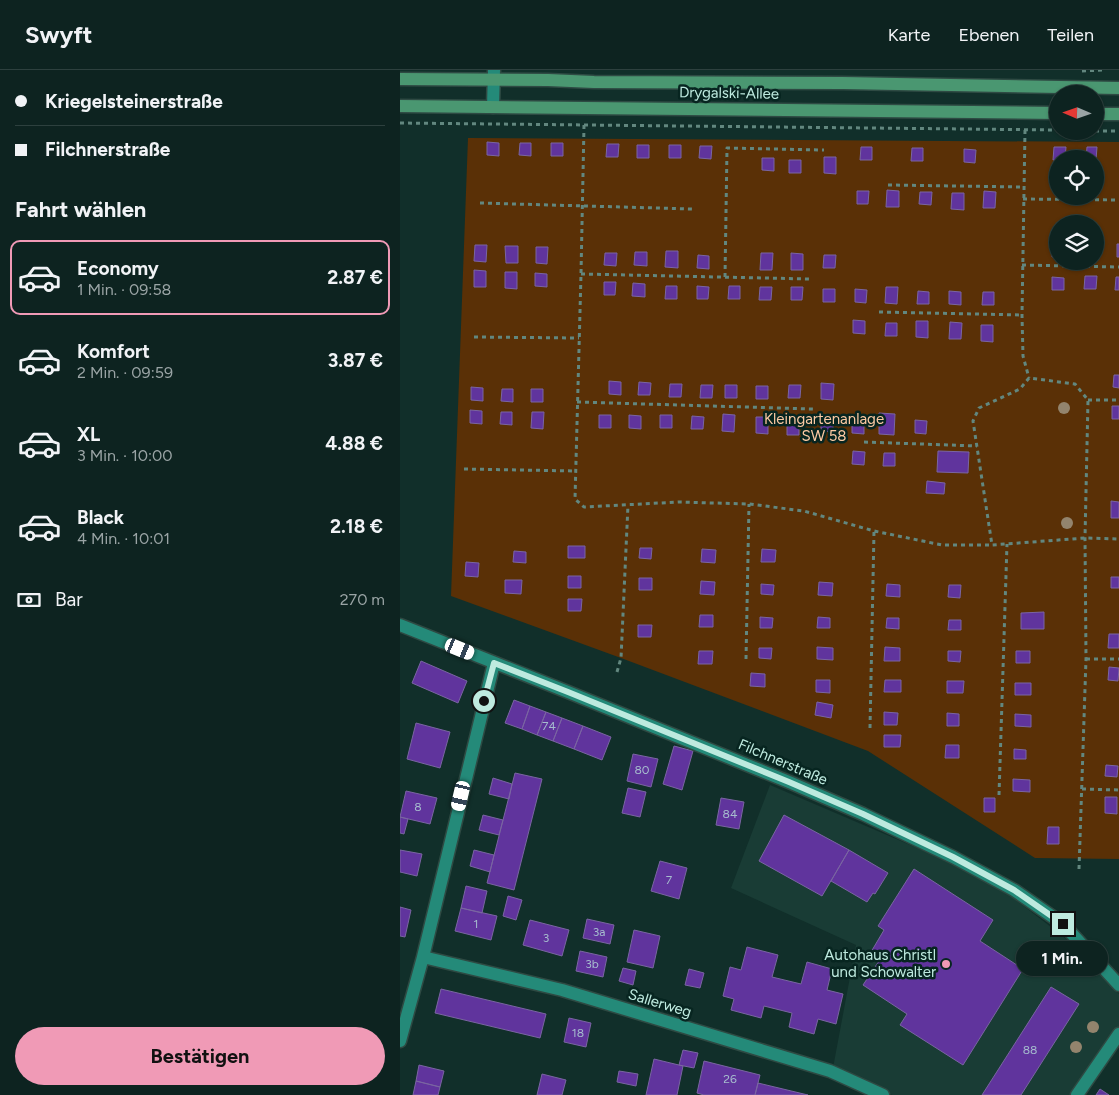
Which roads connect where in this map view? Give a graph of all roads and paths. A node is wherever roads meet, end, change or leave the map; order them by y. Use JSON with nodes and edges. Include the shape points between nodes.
{"nodes":[{"id":1,"x":494,"y":75,"type":"edge"},
{"id":2,"x":400,"y":79,"type":"edge"},
{"id":3,"x":1119,"y":88,"type":"edge"},
{"id":4,"x":400,"y":106,"type":"edge"},
{"id":5,"x":493,"y":107,"type":"junction"},
{"id":6,"x":1049,"y":113,"type":"edge"},
{"id":7,"x":1104,"y":114,"type":"edge"},
{"id":8,"x":1119,"y":114,"type":"edge"},
{"id":9,"x":400,"y":123,"type":"edge"},
{"id":10,"x":584,"y":125,"type":"junction"},
{"id":11,"x":1026,"y":130,"type":"junction"},
{"id":12,"x":1049,"y":130,"type":"edge"},
{"id":13,"x":1104,"y":131,"type":"edge"},
{"id":14,"x":1119,"y":131,"type":"edge"},
{"id":15,"x":824,"y":150,"type":"dead end"},
{"id":16,"x":888,"y":185,"type":"dead end"},
{"id":17,"x":1024,"y":187,"type":"junction"},
{"id":18,"x":1023,"y":199,"type":"junction"},
{"id":19,"x":1119,"y":200,"type":"edge"},
{"id":20,"x":480,"y":203,"type":"dead end"},
{"id":21,"x":583,"y":205,"type":"junction"},
{"id":22,"x":692,"y":209,"type":"dead end"},
{"id":23,"x":1022,"y":265,"type":"junction"},
{"id":24,"x":1119,"y":267,"type":"edge"},
{"id":25,"x":581,"y":274,"type":"junction"},
{"id":26,"x":725,"y":277,"type":"junction"},
{"id":27,"x":810,"y":279,"type":"dead end"},
{"id":28,"x":879,"y":312,"type":"dead end"},
{"id":29,"x":1022,"y":316,"type":"junction"},
{"id":30,"x":474,"y":337,"type":"dead end"},
{"id":31,"x":579,"y":338,"type":"junction"},
{"id":32,"x":1029,"y":378,"type":"junction"},
{"id":33,"x":1088,"y":400,"type":"junction"},
{"id":34,"x":1119,"y":400,"type":"edge"},
{"id":35,"x":577,"y":402,"type":"junction"},
{"id":36,"x":813,"y":409,"type":"dead end"},
{"id":37,"x":864,"y":442,"type":"dead end"},
{"id":38,"x":977,"y":446,"type":"junction"},
{"id":39,"x":464,"y":469,"type":"dead end"},
{"id":40,"x":575,"y":471,"type":"junction"},
{"id":41,"x":749,"y":504,"type":"junction"},
{"id":42,"x":628,"y":505,"type":"junction"},
{"id":43,"x":874,"y":531,"type":"junction"},
{"id":44,"x":1085,"y":538,"type":"junction"},
{"id":45,"x":1119,"y":539,"type":"edge"},
{"id":46,"x":1007,"y":544,"type":"junction"},
{"id":47,"x":992,"y":545,"type":"junction"},
{"id":48,"x":400,"y":625,"type":"edge"},
{"id":49,"x":746,"y":659,"type":"dead end"},
{"id":50,"x":1086,"y":659,"type":"junction"},
{"id":51,"x":1119,"y":659,"type":"edge"},
{"id":52,"x":494,"y":663,"type":"junction"},
{"id":53,"x":617,"y":672,"type":"dead end"},
{"id":54,"x":870,"y":728,"type":"dead end"},
{"id":55,"x":1082,"y":789,"type":"junction"},
{"id":56,"x":1119,"y":790,"type":"edge"},
{"id":57,"x":999,"y":795,"type":"dead end"},
{"id":58,"x":1079,"y":869,"type":"dead end"},
{"id":59,"x":423,"y":957,"type":"junction"},
{"id":60,"x":1119,"y":985,"type":"edge"},
{"id":61,"x":1119,"y":1034,"type":"edge"},
{"id":62,"x":400,"y":1041,"type":"edge"},
{"id":63,"x":883,"y":1095,"type":"edge"},
{"id":64,"x":1077,"y":1095,"type":"edge"}],
"edges":[{"from":1,"to":2,"type":"main road","name":"Drygalski-Allee"},
{"from":1,"to":3,"type":"main road","name":"Drygalski-Allee","via":[[594,82]]},
{"from":1,"to":5,"type":"street"},
{"from":4,"to":5,"type":"main road","name":"Drygalski-Allee"},
{"from":5,"to":6,"type":"main road","name":"Drygalski-Allee"},
{"from":7,"to":8,"type":"main road"},
{"from":9,"to":10,"type":"path"},
{"from":10,"to":11,"type":"path"},
{"from":10,"to":21,"type":"path"},
{"from":11,"to":12,"type":"path"},
{"from":11,"to":17,"type":"path"},
{"from":13,"to":14,"type":"path"},
{"from":15,"to":26,"type":"path","via":[[728,148]]},
{"from":16,"to":17,"type":"path"},
{"from":17,"to":18,"type":"path"},
{"from":18,"to":19,"type":"path"},
{"from":18,"to":23,"type":"path"},
{"from":20,"to":21,"type":"path"},
{"from":21,"to":22,"type":"path"},
{"from":21,"to":25,"type":"path"},
{"from":23,"to":24,"type":"path"},
{"from":23,"to":29,"type":"path"},
{"from":25,"to":26,"type":"path"},
{"from":25,"to":31,"type":"path"},
{"from":26,"to":27,"type":"path"},
{"from":28,"to":29,"type":"path"},
{"from":29,"to":32,"type":"path","via":[[1023,356]]},
{"from":30,"to":31,"type":"path"},
{"from":31,"to":35,"type":"path"},
{"from":32,"to":33,"type":"path","via":[[1075,384]]},
{"from":32,"to":38,"type":"path","via":[[1020,388],[978,408],[973,421]]},
{"from":33,"to":34,"type":"path"},
{"from":33,"to":44,"type":"path"},
{"from":35,"to":36,"type":"path"},
{"from":35,"to":40,"type":"path"},
{"from":37,"to":38,"type":"path"},
{"from":38,"to":47,"type":"path"},
{"from":39,"to":40,"type":"path"},
{"from":40,"to":42,"type":"path","via":[[575,499],[584,507]]},
{"from":41,"to":42,"type":"path","via":[[679,502]]},
{"from":41,"to":43,"type":"path","via":[[804,511]]},
{"from":41,"to":49,"type":"path"},
{"from":42,"to":53,"type":"path","via":[[621,658]]},
{"from":43,"to":47,"type":"path","via":[[942,545]]},
{"from":43,"to":54,"type":"path"},
{"from":44,"to":45,"type":"path"},
{"from":44,"to":46,"type":"path"},
{"from":44,"to":50,"type":"path"},
{"from":46,"to":47,"type":"path"},
{"from":46,"to":57,"type":"path"},
{"from":48,"to":52,"type":"street","name":"Filchnerstraße"},
{"from":50,"to":51,"type":"path"},
{"from":50,"to":55,"type":"path"},
{"from":52,"to":59,"type":"street"},
{"from":52,"to":60,"type":"street","name":"Filchnerstraße","via":[[789,782],[953,857],[1014,890],[1063,924]]},
{"from":55,"to":56,"type":"path"},
{"from":55,"to":58,"type":"path"},
{"from":59,"to":62,"type":"street"},
{"from":59,"to":63,"type":"street","name":"Sallerweg","via":[[562,990],[830,1071]]},
{"from":61,"to":64,"type":"street"}]}
